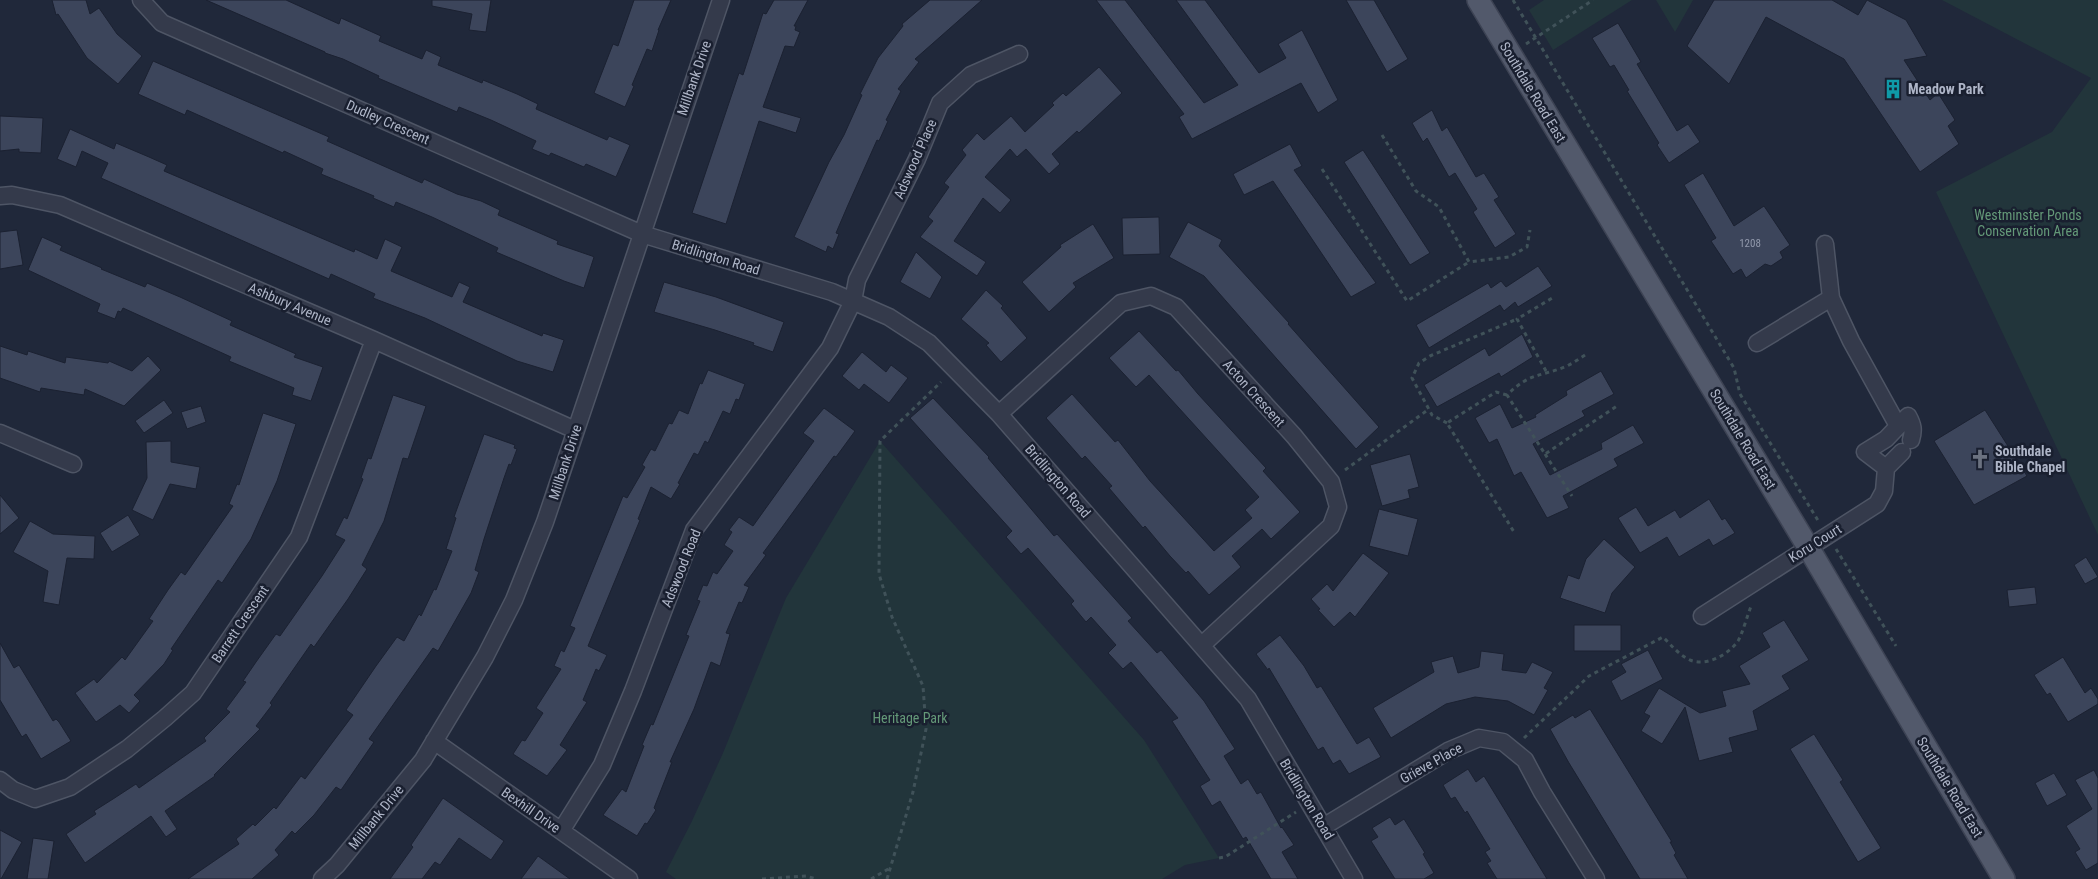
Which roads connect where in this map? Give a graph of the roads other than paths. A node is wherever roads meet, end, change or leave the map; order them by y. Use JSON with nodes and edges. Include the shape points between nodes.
{"nodes":[{"id":1,"x":141,"y":0,"type":"edge"},
{"id":2,"x":721,"y":0,"type":"edge"},
{"id":3,"x":1478,"y":0,"type":"edge"},
{"id":4,"x":1019,"y":54,"type":"dead end"},
{"id":5,"x":0,"y":196,"type":"edge"},
{"id":6,"x":642,"y":234,"type":"junction"},
{"id":7,"x":1825,"y":244,"type":"dead end"},
{"id":8,"x":1831,"y":298,"type":"junction"},
{"id":9,"x":853,"y":301,"type":"junction"},
{"id":10,"x":374,"y":340,"type":"junction"},
{"id":11,"x":1757,"y":343,"type":"dead end"},
{"id":12,"x":999,"y":414,"type":"junction"},
{"id":13,"x":1903,"y":421,"type":"junction"},
{"id":14,"x":575,"y":430,"type":"junction"},
{"id":15,"x":0,"y":433,"type":"edge"},
{"id":16,"x":74,"y":464,"type":"dead end"},
{"id":17,"x":1886,"y":468,"type":"junction"},
{"id":18,"x":1808,"y":547,"type":"junction"},
{"id":19,"x":1702,"y":616,"type":"dead end"},
{"id":20,"x":1202,"y":645,"type":"junction"},
{"id":21,"x":434,"y":741,"type":"junction"},
{"id":22,"x":0,"y":780,"type":"edge"},
{"id":23,"x":1323,"y":827,"type":"junction"},
{"id":24,"x":561,"y":831,"type":"junction"},
{"id":25,"x":322,"y":879,"type":"edge"},
{"id":26,"x":629,"y":879,"type":"edge"},
{"id":27,"x":1354,"y":879,"type":"edge"},
{"id":28,"x":1596,"y":879,"type":"edge"},
{"id":29,"x":2004,"y":879,"type":"edge"}],
"edges":[{"from":1,"to":6,"type":"street","name":"Dudley Crescent","via":[[162,23]]},
{"from":2,"to":6,"type":"street","name":"Millbank Drive"},
{"from":3,"to":18,"type":"main road","name":"Southdale Road East"},
{"from":4,"to":9,"type":"street","name":"Adswood Place","via":[[971,75],[940,103],[917,159],[857,280]]},
{"from":5,"to":10,"type":"street","name":"Ashbury Avenue","via":[[12,195],[60,205]]},
{"from":6,"to":9,"type":"street","name":"Bridlington Road"},
{"from":6,"to":14,"type":"street","name":"Millbank Drive"},
{"from":7,"to":8,"type":"street"},
{"from":8,"to":11,"type":"street"},
{"from":8,"to":13,"type":"street","via":[[1851,341]]},
{"from":9,"to":12,"type":"street","name":"Bridlington Road","via":[[889,317],[929,343]]},
{"from":9,"to":24,"type":"street","name":"Adswood Road","via":[[830,348],[694,530],[602,765]]},
{"from":10,"to":14,"type":"street","name":"Ashbury Avenue"},
{"from":10,"to":22,"type":"street","name":"Barrett Crescent","via":[[299,537],[193,693],[127,749],[70,787],[35,799]]},
{"from":12,"to":20,"type":"street","name":"Bridlington Road"},
{"from":12,"to":20,"type":"street","name":"Acton Crescent","via":[[1121,303],[1151,296],[1176,307],[1294,436],[1331,482],[1338,507],[1331,526]]},
{"from":13,"to":17,"type":"street","via":[[1913,425],[1914,432],[1907,446]]},
{"from":13,"to":17,"type":"street","via":[[1886,439],[1865,452]]},
{"from":14,"to":21,"type":"street","name":"Millbank Drive","via":[[545,522],[514,600],[485,657]]},
{"from":15,"to":16,"type":"street"},
{"from":17,"to":18,"type":"street","name":"Koru Court","via":[[1884,491],[1877,504]]},
{"from":18,"to":19,"type":"street","name":"Koru Court"},
{"from":18,"to":29,"type":"main road","name":"Southdale Road East"},
{"from":20,"to":23,"type":"street","name":"Bridlington Road","via":[[1248,699]]},
{"from":21,"to":24,"type":"street","name":"Bexhill Drive"},
{"from":21,"to":25,"type":"street","name":"Millbank Drive","via":[[423,760]]},
{"from":23,"to":27,"type":"street","name":"Bridlington Road"},
{"from":23,"to":28,"type":"street","name":"Grieve Place","via":[[1448,750],[1480,738],[1503,742],[1525,760]]},
{"from":24,"to":26,"type":"street","name":"Bexhill Drive"}]}
